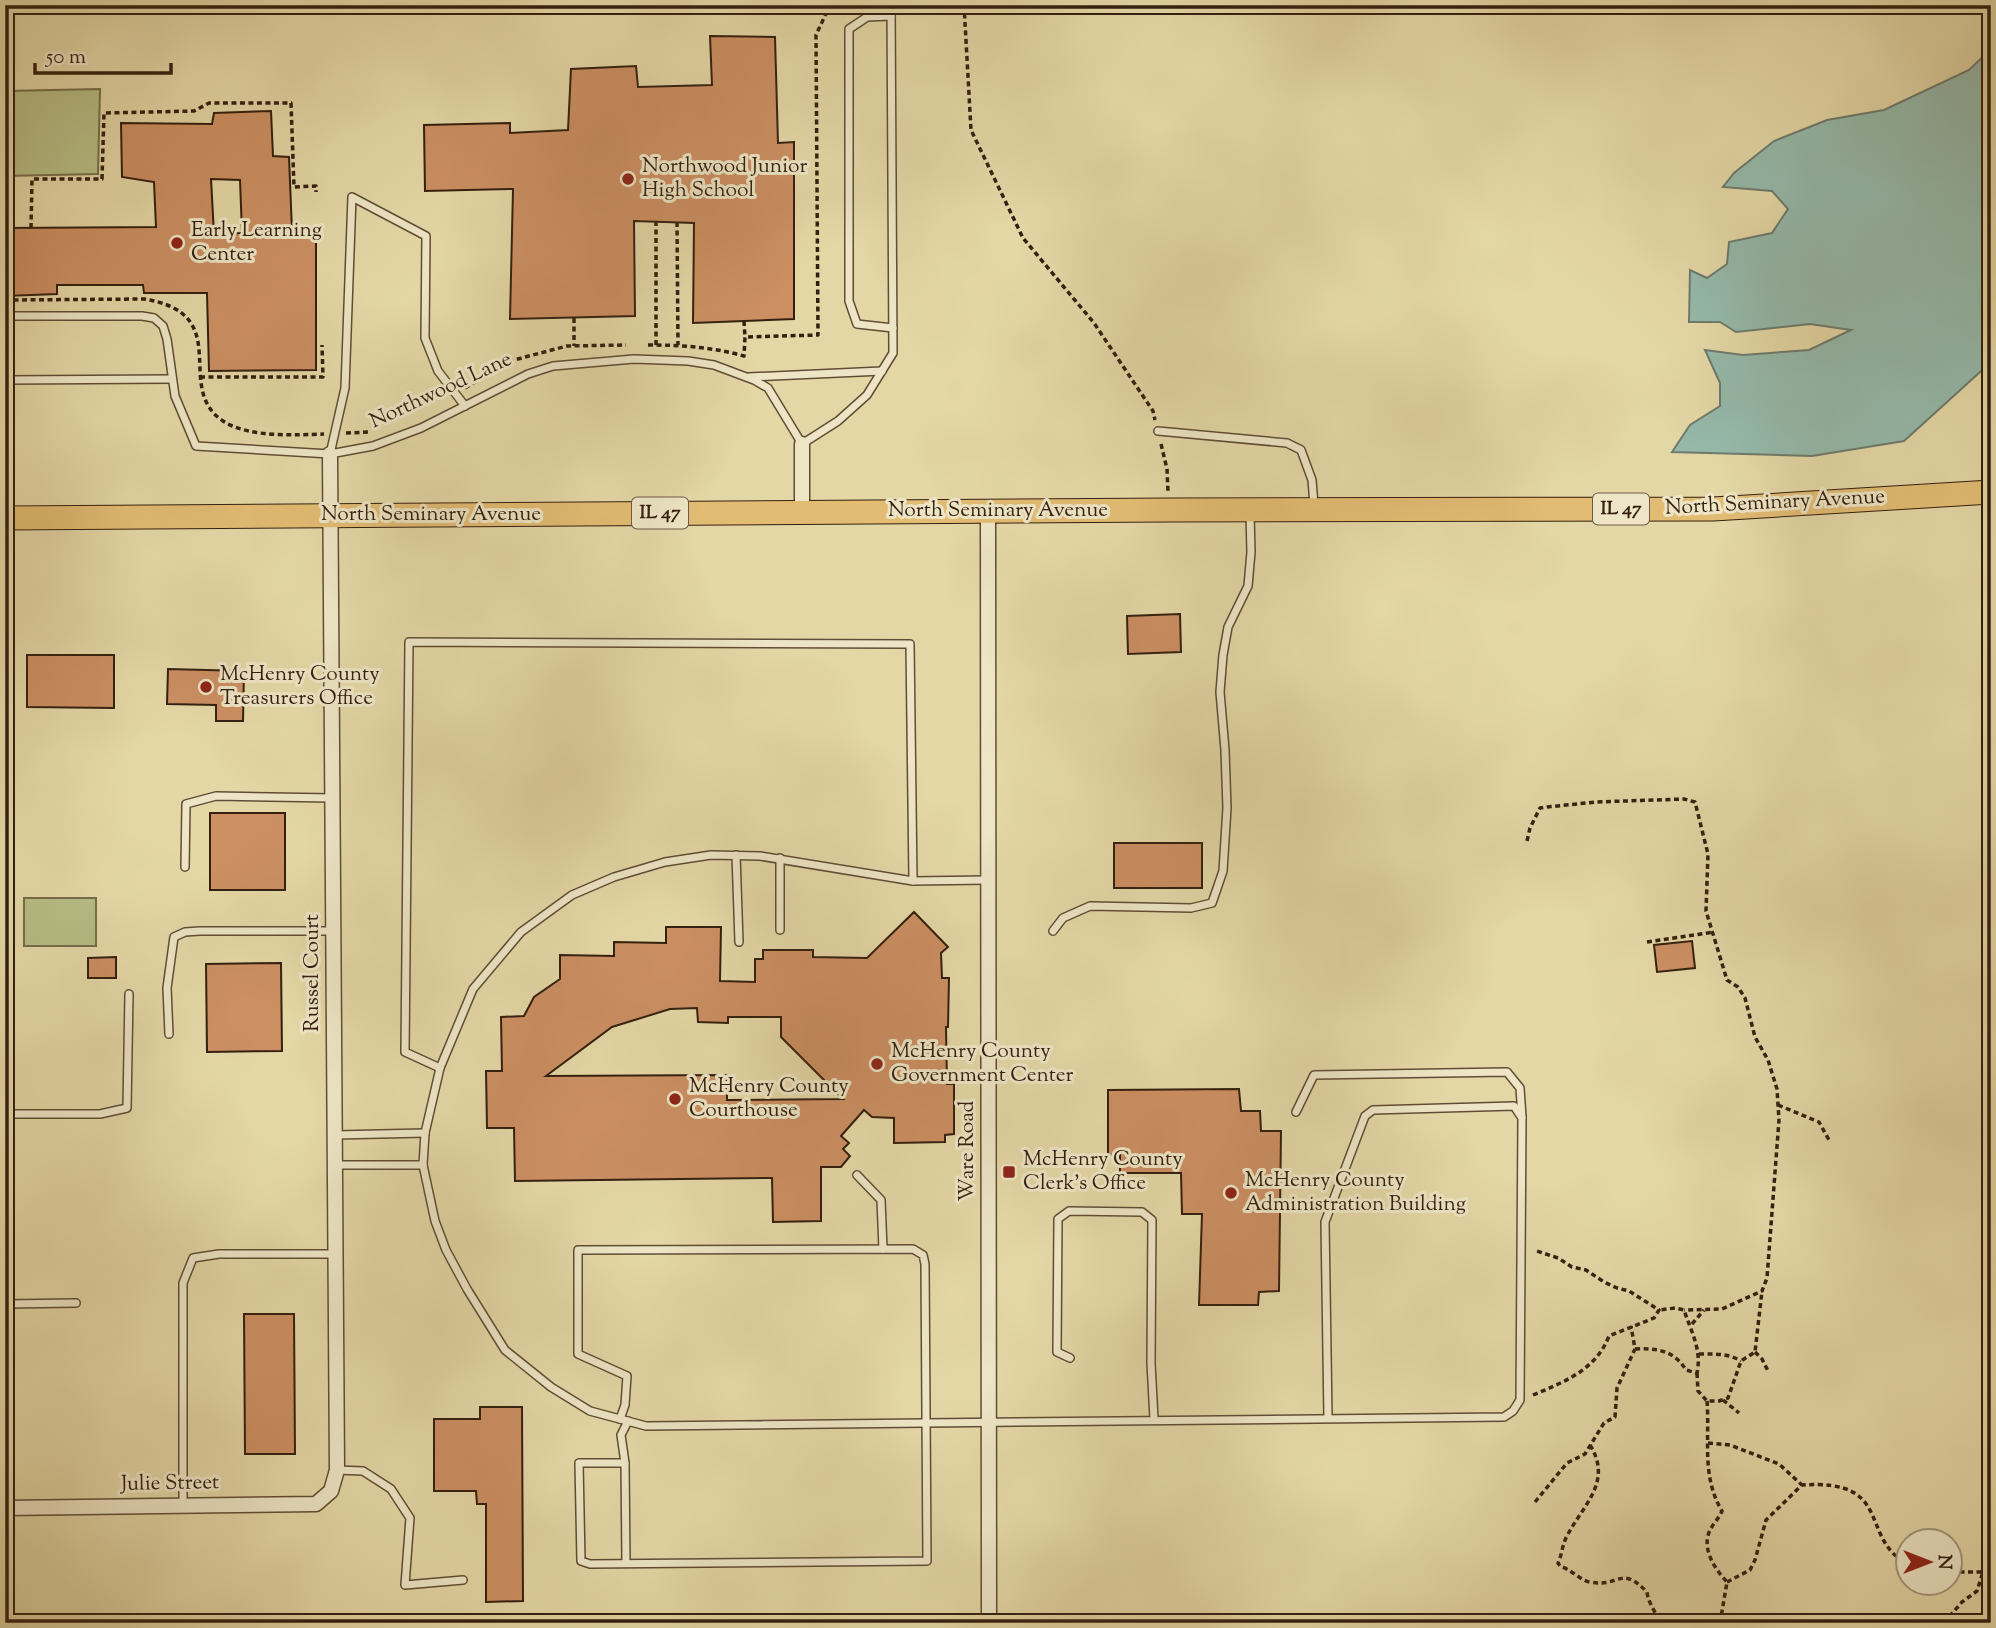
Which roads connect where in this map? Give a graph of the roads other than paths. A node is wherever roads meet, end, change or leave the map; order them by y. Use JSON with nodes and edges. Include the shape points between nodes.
{"nodes":[{"id":1,"x":891,"y":5,"type":"edge"},
{"id":2,"x":891,"y":16,"type":"junction"},
{"id":3,"x":5,"y":316,"type":"edge"},
{"id":4,"x":893,"y":328,"type":"junction"},
{"id":5,"x":882,"y":371,"type":"junction"},
{"id":6,"x":746,"y":377,"type":"junction"},
{"id":7,"x":172,"y":379,"type":"junction"},
{"id":8,"x":5,"y":380,"type":"edge"},
{"id":9,"x":465,"y":406,"type":"junction"},
{"id":10,"x":1158,"y":431,"type":"road end"},
{"id":11,"x":802,"y":444,"type":"junction"},
{"id":12,"x":330,"y":454,"type":"junction"},
{"id":13,"x":1991,"y":492,"type":"edge"},
{"id":14,"x":1314,"y":509,"type":"junction"},
{"id":15,"x":1250,"y":510,"type":"junction"},
{"id":16,"x":802,"y":512,"type":"junction"},
{"id":17,"x":988,"y":512,"type":"junction"},
{"id":18,"x":331,"y":516,"type":"junction"},
{"id":19,"x":5,"y":518,"type":"edge"},
{"id":20,"x":333,"y":798,"type":"junction"},
{"id":21,"x":736,"y":855,"type":"junction"},
{"id":22,"x":780,"y":858,"type":"junction"},
{"id":23,"x":185,"y":867,"type":"dead end"},
{"id":24,"x":988,"y":880,"type":"junction"},
{"id":25,"x":913,"y":881,"type":"junction"},
{"id":26,"x":780,"y":930,"type":"dead end"},
{"id":27,"x":334,"y":931,"type":"junction"},
{"id":28,"x":1053,"y":931,"type":"dead end"},
{"id":29,"x":739,"y":942,"type":"dead end"},
{"id":30,"x":129,"y":994,"type":"dead end"},
{"id":31,"x":169,"y":1034,"type":"dead end"},
{"id":32,"x":440,"y":1068,"type":"junction"},
{"id":33,"x":1296,"y":1112,"type":"dead end"},
{"id":34,"x":5,"y":1114,"type":"edge"},
{"id":35,"x":1522,"y":1118,"type":"junction"},
{"id":36,"x":425,"y":1133,"type":"junction"},
{"id":37,"x":335,"y":1135,"type":"junction"},
{"id":38,"x":336,"y":1165,"type":"junction"},
{"id":39,"x":423,"y":1165,"type":"junction"},
{"id":40,"x":857,"y":1175,"type":"dead end"},
{"id":41,"x":883,"y":1249,"type":"junction"},
{"id":42,"x":336,"y":1254,"type":"junction"},
{"id":43,"x":76,"y":1303,"type":"dead end"},
{"id":44,"x":5,"y":1304,"type":"edge"},
{"id":45,"x":1070,"y":1358,"type":"dead end"},
{"id":46,"x":1328,"y":1418,"type":"junction"},
{"id":47,"x":1154,"y":1419,"type":"junction"},
{"id":48,"x":624,"y":1420,"type":"junction"},
{"id":49,"x":989,"y":1420,"type":"junction"},
{"id":50,"x":926,"y":1422,"type":"junction"},
{"id":51,"x":625,"y":1464,"type":"junction"},
{"id":52,"x":337,"y":1470,"type":"junction"},
{"id":53,"x":331,"y":1491,"type":"joint"},
{"id":54,"x":183,"y":1505,"type":"junction"},
{"id":55,"x":5,"y":1508,"type":"edge"},
{"id":56,"x":626,"y":1563,"type":"junction"},
{"id":57,"x":463,"y":1580,"type":"dead end"},
{"id":58,"x":989,"y":1623,"type":"edge"}],
"edges":[{"from":1,"to":2,"type":"lane"},
{"from":2,"to":4,"type":"lane"},
{"from":2,"to":4,"type":"lane","via":[[867,17],[849,29],[849,301],[857,324]]},
{"from":3,"to":7,"type":"lane","name":"Northwood Lane","via":[[154,318],[167,339]]},
{"from":4,"to":5,"type":"lane","via":[[893,353]]},
{"from":5,"to":6,"type":"lane"},
{"from":5,"to":11,"type":"lane","via":[[867,396]]},
{"from":6,"to":9,"type":"lane","name":"Northwood Lane","via":[[688,360],[606,360],[528,374]]},
{"from":6,"to":11,"type":"lane","name":"Northwood Lane","via":[[768,388]]},
{"from":7,"to":8,"type":"lane"},
{"from":7,"to":12,"type":"lane","name":"Northwood Lane","via":[[196,446]]},
{"from":9,"to":12,"type":"lane","name":"Northwood Lane","via":[[373,446]]},
{"from":9,"to":12,"type":"lane","via":[[438,371],[425,338],[426,236],[352,197],[345,388]]},
{"from":10,"to":14,"type":"lane","via":[[1287,443],[1301,450],[1312,480]]},
{"from":11,"to":16,"type":"street"},
{"from":12,"to":18,"type":"street","name":"Russel Court"},
{"from":13,"to":14,"type":"main road","name":"North Seminary Avenue","number":"IL 47","via":[[1713,509]]},
{"from":14,"to":15,"type":"main road","name":"North Seminary Avenue","number":"IL 47"},
{"from":15,"to":17,"type":"main road","name":"North Seminary Avenue","number":"IL 47"},
{"from":15,"to":28,"type":"lane","via":[[1248,586],[1228,627],[1223,655],[1220,692],[1227,808],[1223,871],[1212,903],[1191,908],[1090,906],[1063,918]]},
{"from":16,"to":17,"type":"main road","name":"North Seminary Avenue","number":"IL 47"},
{"from":16,"to":18,"type":"main road","name":"North Seminary Avenue","number":"IL 47"},
{"from":17,"to":24,"type":"street","name":"Ware Road"},
{"from":18,"to":19,"type":"main road","name":"North Seminary Avenue","number":"IL 47"},
{"from":18,"to":20,"type":"street","name":"Russel Court"},
{"from":20,"to":23,"type":"lane","via":[[216,796],[186,804]]},
{"from":20,"to":27,"type":"street","name":"Russel Court"},
{"from":21,"to":22,"type":"lane"},
{"from":21,"to":29,"type":"lane"},
{"from":21,"to":32,"type":"lane","via":[[665,862],[572,895],[521,932],[473,989]]},
{"from":22,"to":25,"type":"lane"},
{"from":22,"to":26,"type":"lane"},
{"from":24,"to":25,"type":"lane"},
{"from":24,"to":49,"type":"street","name":"Ware Road"},
{"from":25,"to":32,"type":"lane","via":[[910,644],[409,642],[405,1052]]},
{"from":27,"to":31,"type":"lane","via":[[201,931],[174,937],[167,988]]},
{"from":27,"to":37,"type":"street","name":"Russel Court"},
{"from":30,"to":34,"type":"lane","via":[[127,1108],[100,1114]]},
{"from":32,"to":36,"type":"lane"},
{"from":33,"to":35,"type":"lane","via":[[1314,1075],[1507,1072],[1520,1088]]},
{"from":35,"to":46,"type":"lane","via":[[1514,1106],[1373,1110],[1365,1116],[1325,1222]]},
{"from":35,"to":46,"type":"lane","via":[[1520,1400],[1513,1411],[1503,1417]]},
{"from":36,"to":37,"type":"lane"},
{"from":36,"to":39,"type":"lane"},
{"from":37,"to":38,"type":"street","name":"Russel Court"},
{"from":38,"to":39,"type":"lane"},
{"from":38,"to":42,"type":"street","name":"Russel Court"},
{"from":39,"to":48,"type":"lane","via":[[446,1250],[505,1350],[590,1411]]},
{"from":40,"to":41,"type":"lane","via":[[881,1200]]},
{"from":41,"to":48,"type":"lane","via":[[578,1250],[578,1354],[626,1376]]},
{"from":41,"to":50,"type":"lane","via":[[918,1250],[925,1258]]},
{"from":42,"to":52,"type":"street","name":"Russel Court"},
{"from":42,"to":54,"type":"lane","via":[[193,1258],[183,1283]]},
{"from":43,"to":44,"type":"lane"},
{"from":45,"to":47,"type":"lane","via":[[1057,1352],[1058,1219],[1069,1211],[1142,1212],[1152,1220]]},
{"from":46,"to":47,"type":"lane"},
{"from":47,"to":49,"type":"lane"},
{"from":48,"to":50,"type":"lane","via":[[646,1426]]},
{"from":48,"to":51,"type":"lane"},
{"from":49,"to":50,"type":"lane"},
{"from":49,"to":58,"type":"street","name":"Ware Road"},
{"from":50,"to":56,"type":"lane","via":[[927,1561]]},
{"from":51,"to":56,"type":"lane"},
{"from":51,"to":56,"type":"lane","via":[[579,1463],[581,1561]]},
{"from":52,"to":53,"type":"street","name":"Russel Court"},
{"from":52,"to":57,"type":"lane","via":[[363,1471],[391,1489],[411,1518],[405,1585]]},
{"from":53,"to":54,"type":"street","name":"Julie Street","via":[[316,1504]]},
{"from":54,"to":55,"type":"street","name":"Julie Street"}]}
